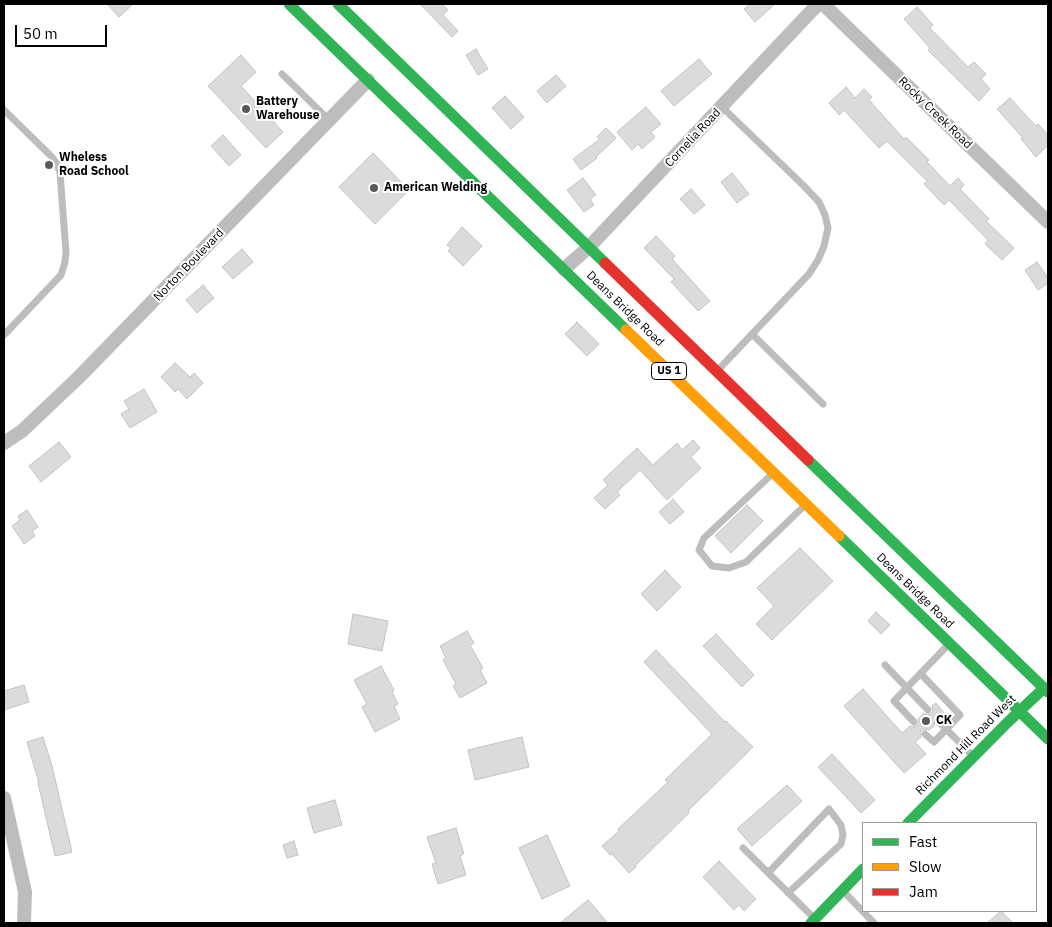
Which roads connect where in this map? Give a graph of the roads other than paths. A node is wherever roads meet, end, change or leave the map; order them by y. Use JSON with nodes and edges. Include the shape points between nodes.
{"nodes":[{"id":1,"x":289,"y":4,"type":"edge"},
{"id":2,"x":338,"y":4,"type":"edge"},
{"id":3,"x":818,"y":4,"type":"edge"},
{"id":4,"x":823,"y":4,"type":"edge"},
{"id":5,"x":282,"y":74,"type":"dead end"},
{"id":6,"x":368,"y":80,"type":"junction"},
{"id":7,"x":722,"y":107,"type":"junction"},
{"id":8,"x":4,"y":110,"type":"edge"},
{"id":9,"x":329,"y":120,"type":"junction"},
{"id":10,"x":1048,"y":222,"type":"edge"},
{"id":11,"x":589,"y":247,"type":"junction"},
{"id":12,"x":564,"y":269,"type":"junction"},
{"id":13,"x":752,"y":334,"type":"junction"},
{"id":14,"x":4,"y":335,"type":"edge"},
{"id":15,"x":717,"y":371,"type":"junction"},
{"id":16,"x":822,"y":404,"type":"dead end"},
{"id":17,"x":4,"y":443,"type":"edge"},
{"id":18,"x":773,"y":472,"type":"junction"},
{"id":19,"x":806,"y":504,"type":"junction"},
{"id":20,"x":949,"y":643,"type":"junction"},
{"id":21,"x":885,"y":665,"type":"dead end"},
{"id":22,"x":921,"y":674,"type":"junction"},
{"id":23,"x":907,"y":689,"type":"junction"},
{"id":24,"x":1046,"y":690,"type":"edge"},
{"id":25,"x":928,"y":710,"type":"dead end"},
{"id":26,"x":1019,"y":711,"type":"junction"},
{"id":27,"x":914,"y":722,"type":"dead end"},
{"id":28,"x":938,"y":722,"type":"dead end"},
{"id":29,"x":946,"y":729,"type":"junction"},
{"id":30,"x":925,"y":734,"type":"dead end"},
{"id":31,"x":1048,"y":739,"type":"edge"},
{"id":32,"x":973,"y":756,"type":"junction"},
{"id":33,"x":4,"y":798,"type":"edge"},
{"id":34,"x":909,"y":822,"type":"edge"},
{"id":35,"x":743,"y":848,"type":"dead end"},
{"id":36,"x":862,"y":870,"type":"edge"},
{"id":37,"x":768,"y":873,"type":"junction"},
{"id":38,"x":842,"y":891,"type":"junction"},
{"id":39,"x":788,"y":893,"type":"junction"},
{"id":40,"x":862,"y":911,"type":"edge"},
{"id":41,"x":863,"y":912,"type":"edge"},
{"id":42,"x":815,"y":922,"type":"edge"},
{"id":43,"x":24,"y":923,"type":"edge"},
{"id":44,"x":874,"y":923,"type":"edge"}],
"edges":[{"from":1,"to":6,"type":"main road","name":"Deans Bridge Road","number":"US 1"},
{"from":2,"to":11,"type":"main road","name":"Deans Bridge Road","number":"US 1"},
{"from":3,"to":7,"type":"street","name":"Cornelia Road"},
{"from":4,"to":10,"type":"street","name":"Rocky Creek Road"},
{"from":5,"to":9,"type":"lane"},
{"from":6,"to":9,"type":"street","name":"Norton Boulevard"},
{"from":6,"to":12,"type":"main road","name":"Deans Bridge Road","number":"US 1"},
{"from":7,"to":11,"type":"street","name":"Cornelia Road"},
{"from":7,"to":13,"type":"lane","via":[[820,202],[828,228],[824,246],[809,274]]},
{"from":8,"to":14,"type":"lane","via":[[57,164],[66,252],[60,275]]},
{"from":9,"to":17,"type":"street","name":"Norton Boulevard","via":[[79,377],[22,432]]},
{"from":11,"to":12,"type":"street","name":"Cornelia Road"},
{"from":11,"to":15,"type":"main road","name":"Deans Bridge Road","number":"US 1"},
{"from":12,"to":18,"type":"main road","name":"Deans Bridge Road","number":"US 1"},
{"from":13,"to":15,"type":"lane"},
{"from":13,"to":16,"type":"lane"},
{"from":15,"to":24,"type":"main road","name":"Deans Bridge Road","number":"US 1"},
{"from":18,"to":19,"type":"main road","name":"Deans Bridge Road","number":"US 1"},
{"from":18,"to":19,"type":"lane","via":[[704,538],[699,550],[712,566],[729,568],[746,562]]},
{"from":19,"to":20,"type":"main road","name":"Deans Bridge Road","number":"US 1"},
{"from":20,"to":22,"type":"lane"},
{"from":20,"to":26,"type":"main road","name":"Deans Bridge Road","number":"US 1"},
{"from":21,"to":23,"type":"lane"},
{"from":22,"to":23,"type":"lane"},
{"from":22,"to":29,"type":"lane","via":[[960,715]]},
{"from":23,"to":25,"type":"lane"},
{"from":23,"to":27,"type":"lane","via":[[894,701]]},
{"from":24,"to":26,"type":"main road","name":"Richmond Hill Road West"},
{"from":26,"to":31,"type":"main road","name":"Deans Bridge Road","number":"US 1"},
{"from":26,"to":32,"type":"main road","name":"Richmond Hill Road West"},
{"from":28,"to":29,"type":"lane"},
{"from":29,"to":30,"type":"lane","via":[[934,742]]},
{"from":29,"to":32,"type":"lane"},
{"from":32,"to":34,"type":"main road","name":"Richmond Hill Road West"},
{"from":33,"to":43,"type":"street","via":[[25,892]]},
{"from":35,"to":37,"type":"lane"},
{"from":36,"to":38,"type":"main road"},
{"from":37,"to":39,"type":"lane"},
{"from":37,"to":39,"type":"lane","via":[[829,810],[841,825],[841,844]]},
{"from":38,"to":40,"type":"lane"},
{"from":38,"to":42,"type":"main road"},
{"from":39,"to":42,"type":"lane"},
{"from":41,"to":44,"type":"lane"}]}
